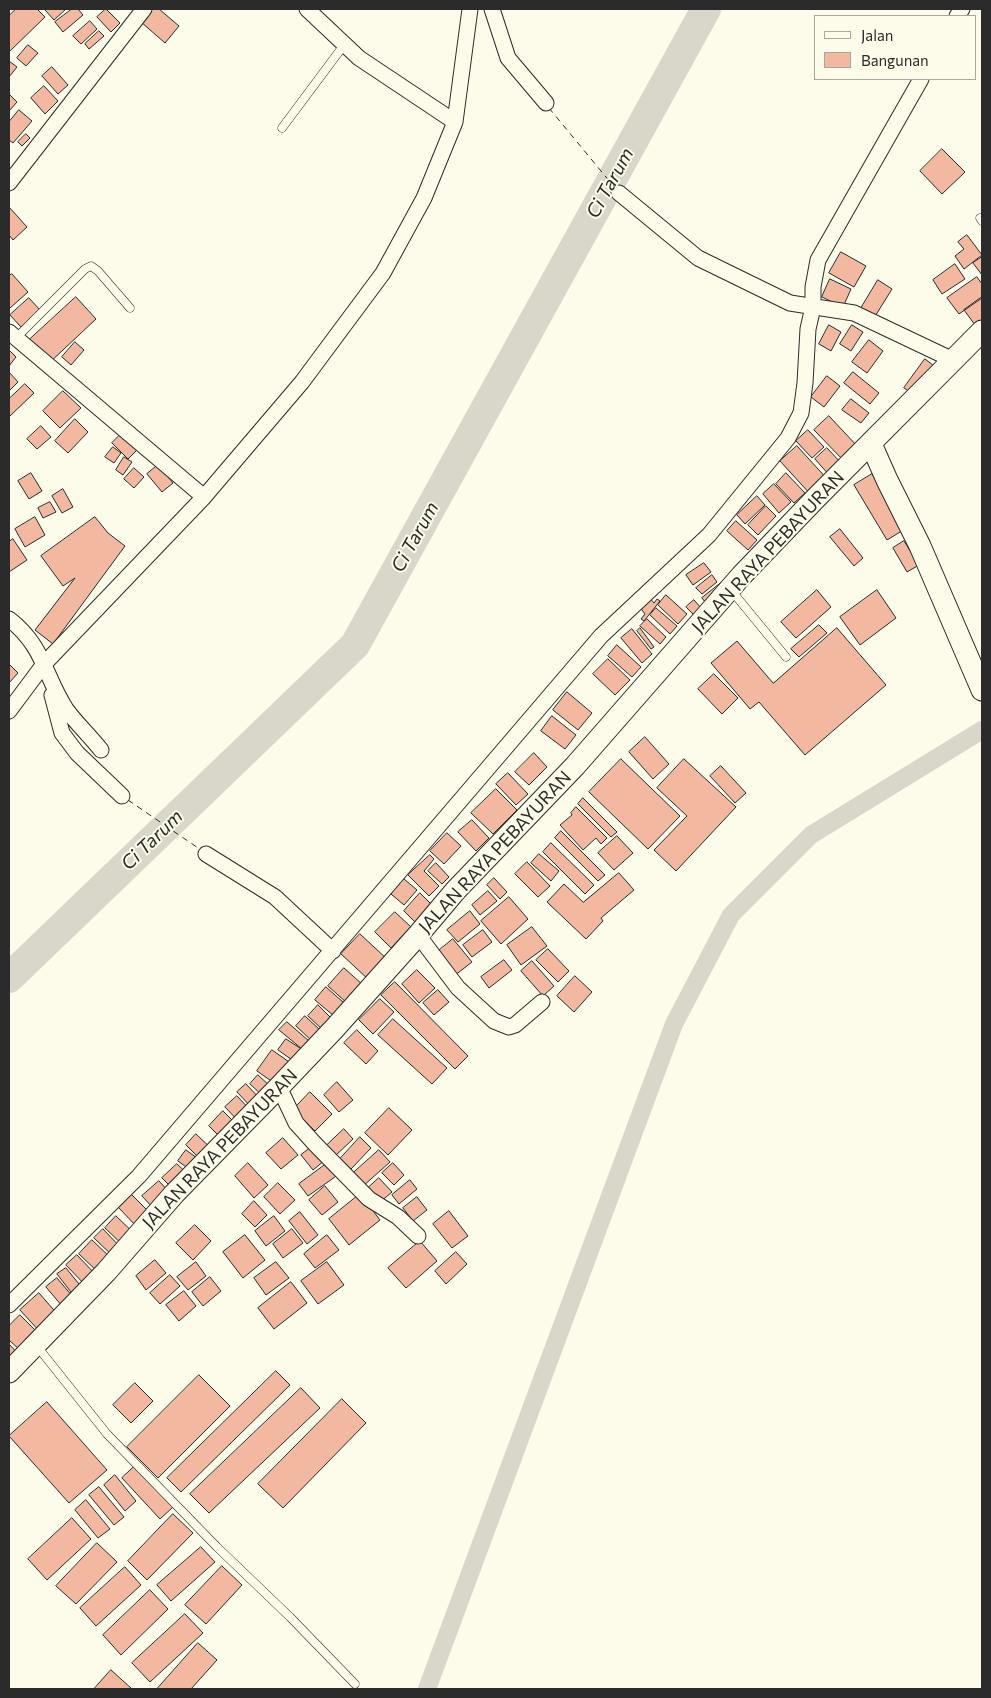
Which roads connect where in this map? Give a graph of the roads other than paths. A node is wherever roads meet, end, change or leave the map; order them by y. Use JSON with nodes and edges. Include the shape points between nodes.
{"nodes":[{"id":1,"x":144,"y":9,"type":"edge"},
{"id":2,"x":307,"y":9,"type":"edge"},
{"id":3,"x":470,"y":9,"type":"edge"},
{"id":4,"x":492,"y":9,"type":"edge"},
{"id":5,"x":344,"y":45,"type":"junction"},
{"id":6,"x":920,"y":80,"type":"edge"},
{"id":7,"x":546,"y":103,"type":"dead end"},
{"id":8,"x":455,"y":122,"type":"junction"},
{"id":9,"x":282,"y":128,"type":"dead end"},
{"id":10,"x":9,"y":182,"type":"edge"},
{"id":11,"x":619,"y":194,"type":"dead end"},
{"id":12,"x":813,"y":307,"type":"junction"},
{"id":13,"x":130,"y":308,"type":"dead end"},
{"id":14,"x":982,"y":331,"type":"edge"},
{"id":15,"x":12,"y":335,"type":"edge"},
{"id":16,"x":953,"y":360,"type":"junction"},
{"id":17,"x":871,"y":444,"type":"junction"},
{"id":18,"x":204,"y":497,"type":"junction"},
{"id":19,"x":730,"y":589,"type":"junction"},
{"id":20,"x":9,"y":619,"type":"edge"},
{"id":21,"x":786,"y":657,"type":"dead end"},
{"id":22,"x":44,"y":664,"type":"junction"},
{"id":23,"x":979,"y":680,"type":"edge"},
{"id":24,"x":9,"y":711,"type":"edge"},
{"id":25,"x":101,"y":750,"type":"dead end"},
{"id":26,"x":122,"y":796,"type":"dead end"},
{"id":27,"x":206,"y":854,"type":"dead end"},
{"id":28,"x":418,"y":935,"type":"junction"},
{"id":29,"x":332,"y":951,"type":"junction"},
{"id":30,"x":542,"y":1002,"type":"dead end"},
{"id":31,"x":279,"y":1087,"type":"junction"},
{"id":32,"x":418,"y":1236,"type":"dead end"},
{"id":33,"x":9,"y":1305,"type":"edge"},
{"id":34,"x":36,"y":1345,"type":"junction"},
{"id":35,"x":9,"y":1372,"type":"edge"},
{"id":36,"x":355,"y":1684,"type":"dead end"}],
"edges":[{"from":1,"to":10,"type":"street"},
{"from":2,"to":5,"type":"street"},
{"from":3,"to":8,"type":"street"},
{"from":4,"to":7,"type":"street","via":[[508,58]]},
{"from":5,"to":8,"type":"street"},
{"from":5,"to":9,"type":"lane"},
{"from":6,"to":12,"type":"street","via":[[818,260]]},
{"from":8,"to":18,"type":"street","via":[[424,198],[382,273],[302,382]]},
{"from":11,"to":12,"type":"street","via":[[698,258],[790,303]]},
{"from":12,"to":16,"type":"street","via":[[854,313]]},
{"from":12,"to":29,"type":"street","via":[[801,413],[788,438],[709,535],[601,636]]},
{"from":13,"to":15,"type":"lane","via":[[91,266]]},
{"from":14,"to":16,"type":"main road","name":"JALAN RAYA PEBAYURAN"},
{"from":15,"to":18,"type":"street"},
{"from":16,"to":17,"type":"main road","name":"JALAN RAYA PEBAYURAN"},
{"from":17,"to":19,"type":"main road","name":"JALAN RAYA PEBAYURAN"},
{"from":17,"to":23,"type":"main road"},
{"from":18,"to":22,"type":"street"},
{"from":19,"to":21,"type":"lane"},
{"from":19,"to":28,"type":"main road","name":"JALAN RAYA PEBAYURAN","via":[[582,758],[456,890]]},
{"from":20,"to":22,"type":"street","via":[[35,645]]},
{"from":22,"to":24,"type":"street"},
{"from":22,"to":25,"type":"street","via":[[66,708]]},
{"from":22,"to":26,"type":"street","via":[[62,733],[77,753]]},
{"from":27,"to":29,"type":"street","via":[[275,897]]},
{"from":28,"to":30,"type":"street","via":[[458,988],[494,1022],[508,1027],[515,1025]]},
{"from":28,"to":31,"type":"main road","name":"JALAN RAYA PEBAYURAN"},
{"from":29,"to":33,"type":"street","via":[[139,1176]]},
{"from":31,"to":32,"type":"street","via":[[296,1123],[315,1144],[369,1199],[398,1217]]},
{"from":31,"to":34,"type":"main road","name":"JALAN RAYA PEBAYURAN","via":[[174,1194]]},
{"from":34,"to":35,"type":"main road","name":"JALAN RAYA PEBAYURAN"},
{"from":34,"to":36,"type":"lane","via":[[107,1434]]}]}
